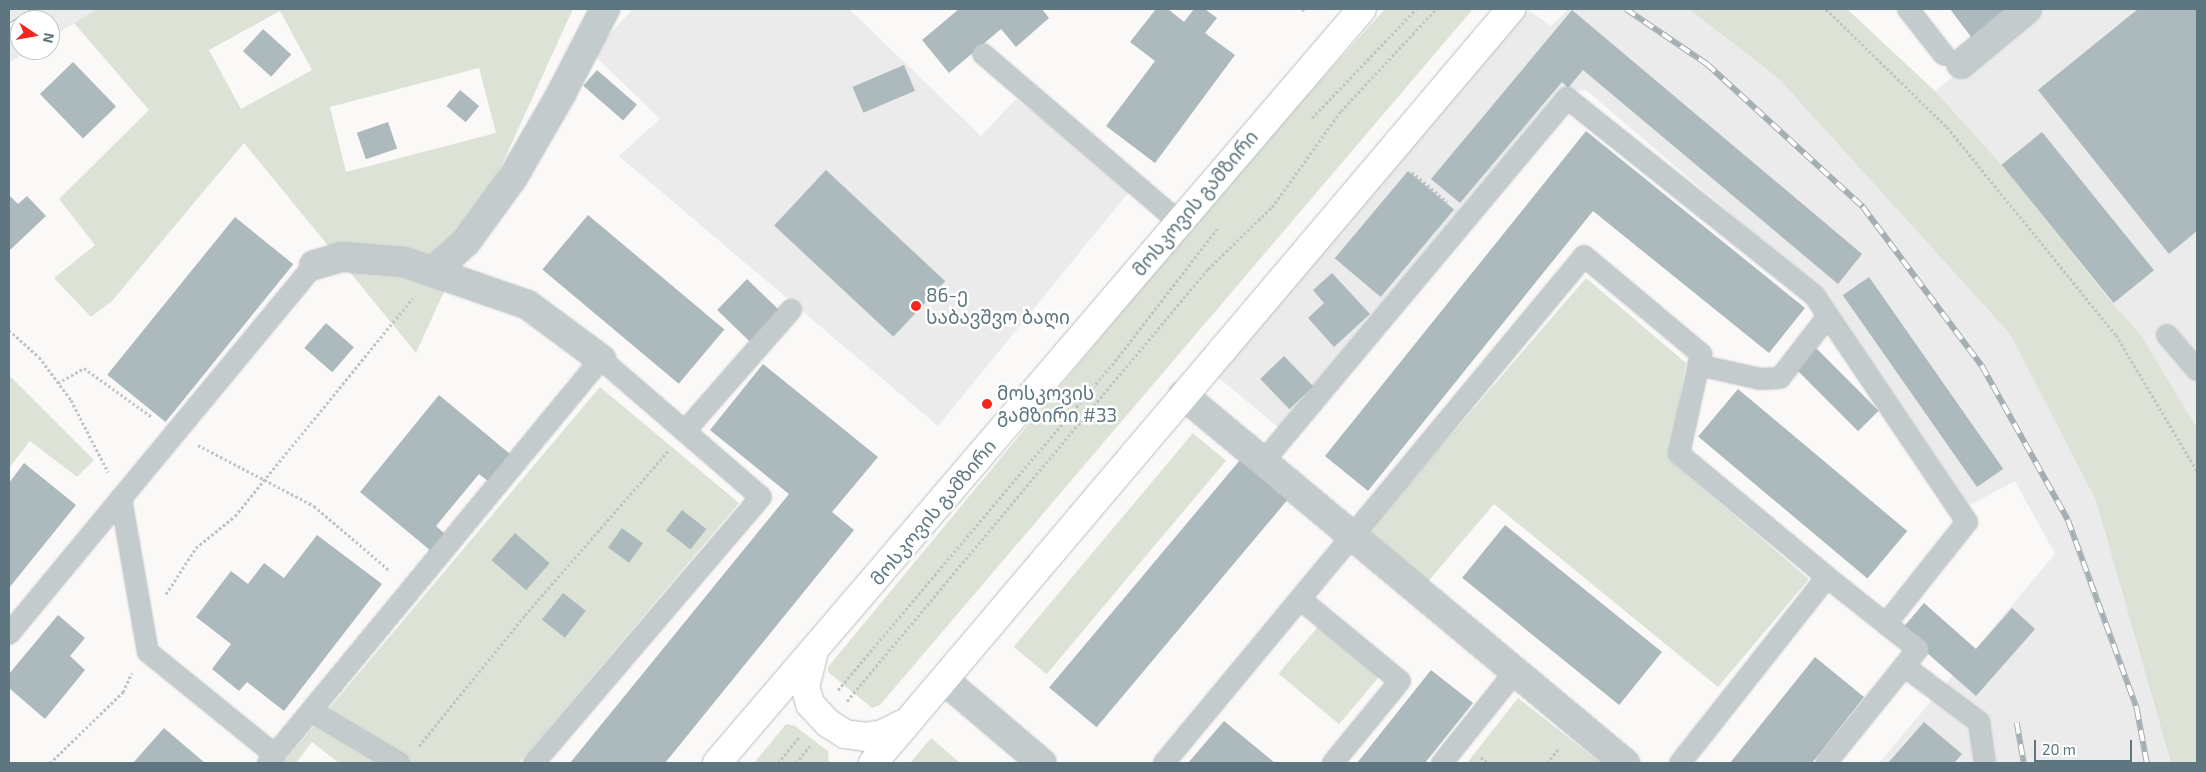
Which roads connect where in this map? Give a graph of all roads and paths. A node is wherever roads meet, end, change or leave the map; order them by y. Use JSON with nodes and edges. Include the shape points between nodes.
{"nodes":[{"id":1,"x":605,"y":9,"type":"edge"},
{"id":2,"x":1362,"y":9,"type":"edge"},
{"id":3,"x":1416,"y":9,"type":"edge"},
{"id":4,"x":1436,"y":9,"type":"edge"},
{"id":5,"x":1511,"y":9,"type":"edge"},
{"id":6,"x":1826,"y":9,"type":"edge"},
{"id":7,"x":1908,"y":9,"type":"edge"},
{"id":8,"x":2027,"y":9,"type":"edge"},
{"id":9,"x":983,"y":54,"type":"dead end"},
{"id":10,"x":1953,"y":60,"type":"joint"},
{"id":11,"x":1308,"y":122,"type":"dead end"},
{"id":12,"x":1406,"y":166,"type":"dead end"},
{"id":13,"x":1466,"y":218,"type":"junction"},
{"id":14,"x":1179,"y":222,"type":"junction"},
{"id":15,"x":1220,"y":226,"type":"dead end"},
{"id":16,"x":314,"y":265,"type":"joint"},
{"id":17,"x":434,"y":272,"type":"junction"},
{"id":18,"x":791,"y":310,"type":"dead end"},
{"id":19,"x":1828,"y":316,"type":"junction"},
{"id":20,"x":9,"y":330,"type":"edge"},
{"id":21,"x":2167,"y":335,"type":"dead end"},
{"id":22,"x":601,"y":359,"type":"junction"},
{"id":23,"x":1698,"y":365,"type":"junction"},
{"id":24,"x":2197,"y":370,"type":"edge"},
{"id":25,"x":58,"y":383,"type":"junction"},
{"id":26,"x":1183,"y":395,"type":"junction"},
{"id":27,"x":685,"y":431,"type":"junction"},
{"id":28,"x":174,"y":433,"type":"junction"},
{"id":29,"x":1263,"y":462,"type":"junction"},
{"id":30,"x":2197,"y":471,"type":"edge"},
{"id":31,"x":263,"y":481,"type":"junction"},
{"id":32,"x":121,"y":498,"type":"junction"},
{"id":33,"x":1352,"y":536,"type":"junction"},
{"id":34,"x":1827,"y":577,"type":"junction"},
{"id":35,"x":412,"y":590,"type":"junction"},
{"id":36,"x":164,"y":598,"type":"dead end"},
{"id":37,"x":1300,"y":599,"type":"junction"},
{"id":38,"x":1886,"y":624,"type":"junction"},
{"id":39,"x":9,"y":634,"type":"edge"},
{"id":40,"x":146,"y":643,"type":"junction"},
{"id":41,"x":813,"y":654,"type":"junction"},
{"id":42,"x":1904,"y":666,"type":"junction"},
{"id":43,"x":1515,"y":672,"type":"junction"},
{"id":44,"x":944,"y":680,"type":"junction"},
{"id":45,"x":311,"y":711,"type":"junction"},
{"id":46,"x":823,"y":719,"type":"junction"},
{"id":47,"x":911,"y":719,"type":"junction"},
{"id":48,"x":417,"y":748,"type":"dead end"},
{"id":49,"x":272,"y":759,"type":"edge"},
{"id":50,"x":50,"y":763,"type":"edge"},
{"id":51,"x":399,"y":763,"type":"edge"},
{"id":52,"x":534,"y":763,"type":"edge"},
{"id":53,"x":717,"y":763,"type":"edge"},
{"id":54,"x":778,"y":763,"type":"edge"},
{"id":55,"x":796,"y":763,"type":"edge"},
{"id":56,"x":873,"y":763,"type":"edge"},
{"id":57,"x":1042,"y":763,"type":"edge"},
{"id":58,"x":1164,"y":763,"type":"edge"},
{"id":59,"x":1333,"y":763,"type":"edge"},
{"id":60,"x":1442,"y":763,"type":"edge"},
{"id":61,"x":1625,"y":763,"type":"edge"},
{"id":62,"x":1680,"y":763,"type":"edge"},
{"id":63,"x":1826,"y":763,"type":"edge"},
{"id":64,"x":1985,"y":763,"type":"edge"}],
"edges":[{"from":1,"to":17,"type":"street","via":[[512,179],[466,242]]},
{"from":2,"to":14,"type":"main road","name":"მოსკოვის გამზირი"},
{"from":3,"to":11,"type":"path"},
{"from":4,"to":46,"type":"path","via":[[1340,112],[1272,207],[1208,269]]},
{"from":5,"to":26,"type":"main road"},
{"from":6,"to":30,"type":"path","via":[[1947,126],[2116,335]]},
{"from":7,"to":10,"type":"lane"},
{"from":8,"to":10,"type":"street"},
{"from":9,"to":14,"type":"lane"},
{"from":12,"to":13,"type":"path"},
{"from":13,"to":19,"type":"lane","via":[[1567,98],[1814,295]]},
{"from":13,"to":29,"type":"lane"},
{"from":14,"to":41,"type":"main road","name":"მოსკოვის გამზირი"},
{"from":15,"to":46,"type":"path","via":[[1112,365]]},
{"from":16,"to":17,"type":"street","via":[[342,257],[404,262]]},
{"from":16,"to":28,"type":"lane"},
{"from":17,"to":22,"type":"street","via":[[528,305]]},
{"from":17,"to":31,"type":"path"},
{"from":18,"to":27,"type":"lane"},
{"from":19,"to":23,"type":"lane","via":[[1780,378],[1760,379]]},
{"from":19,"to":38,"type":"lane","via":[[1967,522]]},
{"from":20,"to":25,"type":"path","via":[[39,357]]},
{"from":21,"to":24,"type":"lane"},
{"from":22,"to":27,"type":"lane"},
{"from":22,"to":35,"type":"lane"},
{"from":23,"to":33,"type":"lane","via":[[1701,354],[1584,256]]},
{"from":23,"to":34,"type":"lane","via":[[1679,454]]},
{"from":25,"to":28,"type":"path","via":[[84,368]]},
{"from":25,"to":32,"type":"path","via":[[71,400]]},
{"from":26,"to":29,"type":"street"},
{"from":26,"to":44,"type":"main road"},
{"from":27,"to":48,"type":"path","via":[[525,615]]},
{"from":27,"to":52,"type":"lane","via":[[761,497]]},
{"from":28,"to":31,"type":"path"},
{"from":28,"to":32,"type":"lane"},
{"from":29,"to":33,"type":"street"},
{"from":31,"to":35,"type":"path","via":[[314,506]]},
{"from":31,"to":36,"type":"path","via":[[235,516],[196,548]]},
{"from":32,"to":39,"type":"lane"},
{"from":32,"to":40,"type":"lane"},
{"from":33,"to":37,"type":"lane"},
{"from":33,"to":43,"type":"street"},
{"from":34,"to":38,"type":"lane"},
{"from":34,"to":62,"type":"lane"},
{"from":35,"to":45,"type":"lane"},
{"from":37,"to":58,"type":"lane"},
{"from":37,"to":59,"type":"lane","via":[[1400,680]]},
{"from":38,"to":42,"type":"lane","via":[[1918,649]]},
{"from":40,"to":49,"type":"lane","via":[[148,652]]},
{"from":40,"to":50,"type":"path","via":[[123,692]]},
{"from":41,"to":46,"type":"main road","via":[[806,686],[810,704]]},
{"from":41,"to":53,"type":"main road","name":"მოსკოვის გამზირი"},
{"from":42,"to":63,"type":"lane"},
{"from":42,"to":64,"type":"lane","via":[[1979,722]]},
{"from":43,"to":60,"type":"lane"},
{"from":43,"to":61,"type":"street"},
{"from":44,"to":47,"type":"main road"},
{"from":44,"to":57,"type":"street"},
{"from":45,"to":49,"type":"lane"},
{"from":45,"to":51,"type":"lane"},
{"from":46,"to":47,"type":"main road","via":[[845,734],[866,737],[883,734]]},
{"from":46,"to":54,"type":"path"},
{"from":46,"to":55,"type":"path"},
{"from":47,"to":56,"type":"main road"}]}
